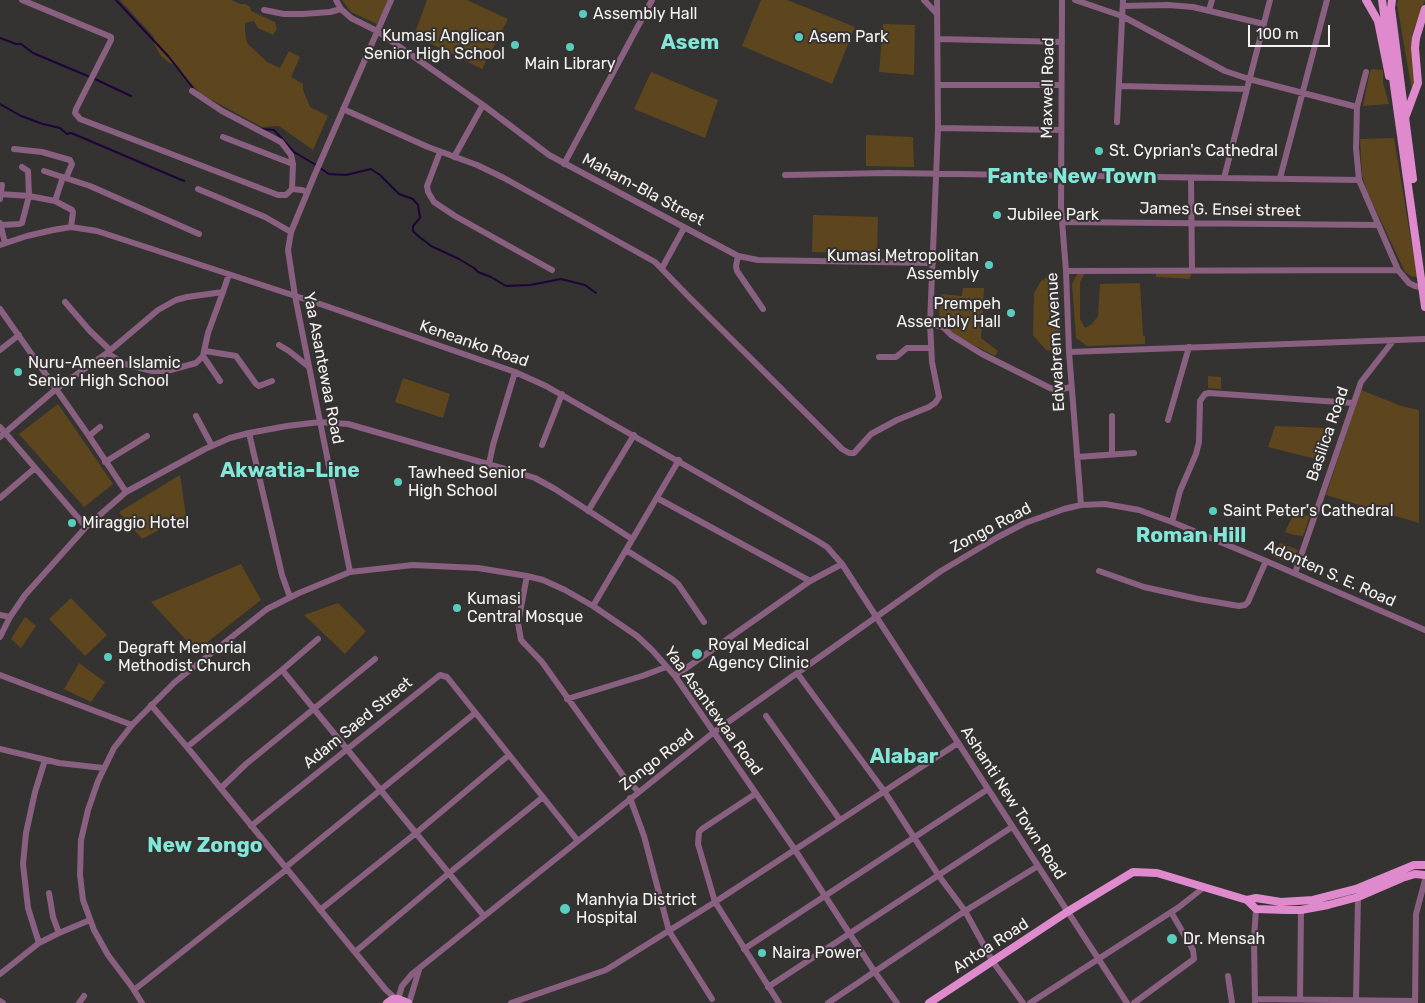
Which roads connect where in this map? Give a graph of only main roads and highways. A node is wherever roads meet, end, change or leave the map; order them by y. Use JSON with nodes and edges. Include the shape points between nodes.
{"nodes":[{"id":1,"x":1366,"y":0,"type":"edge"},
{"id":2,"x":1382,"y":0,"type":"edge"},
{"id":3,"x":1392,"y":0,"type":"edge"},
{"id":4,"x":1425,"y":9,"type":"edge"},
{"id":5,"x":1397,"y":99,"type":"junction"},
{"id":6,"x":1405,"y":118,"type":"junction"},
{"id":7,"x":1425,"y":273,"type":"edge"},
{"id":8,"x":1424,"y":288,"type":"edge"},
{"id":9,"x":1425,"y":307,"type":"edge"},
{"id":10,"x":1425,"y":865,"type":"edge"},
{"id":11,"x":1425,"y":875,"type":"edge"},
{"id":12,"x":1247,"y":900,"type":"junction"},
{"id":13,"x":387,"y":1003,"type":"edge"},
{"id":14,"x":409,"y":1003,"type":"edge"},
{"id":15,"x":929,"y":1003,"type":"edge"}],
"edges":[{"from":1,"to":5,"type":"main road","via":[[1378,20]]},
{"from":2,"to":5,"type":"main road"},
{"from":3,"to":6,"type":"main road"},
{"from":4,"to":6,"type":"main road","via":[[1417,30],[1415,48],[1418,83]]},
{"from":5,"to":8,"type":"main road"},
{"from":6,"to":7,"type":"main road"},
{"from":8,"to":9,"type":"main road"},
{"from":10,"to":12,"type":"main road","name":"Antoa Road","via":[[1414,865],[1356,889],[1313,900]]},
{"from":11,"to":12,"type":"main road","via":[[1415,874],[1358,897],[1301,910],[1256,909]]},
{"from":12,"to":15,"type":"main road","name":"Antoa Road","via":[[1157,872],[1133,872]]},
{"from":13,"to":14,"type":"main road","via":[[397,999]]}]}
